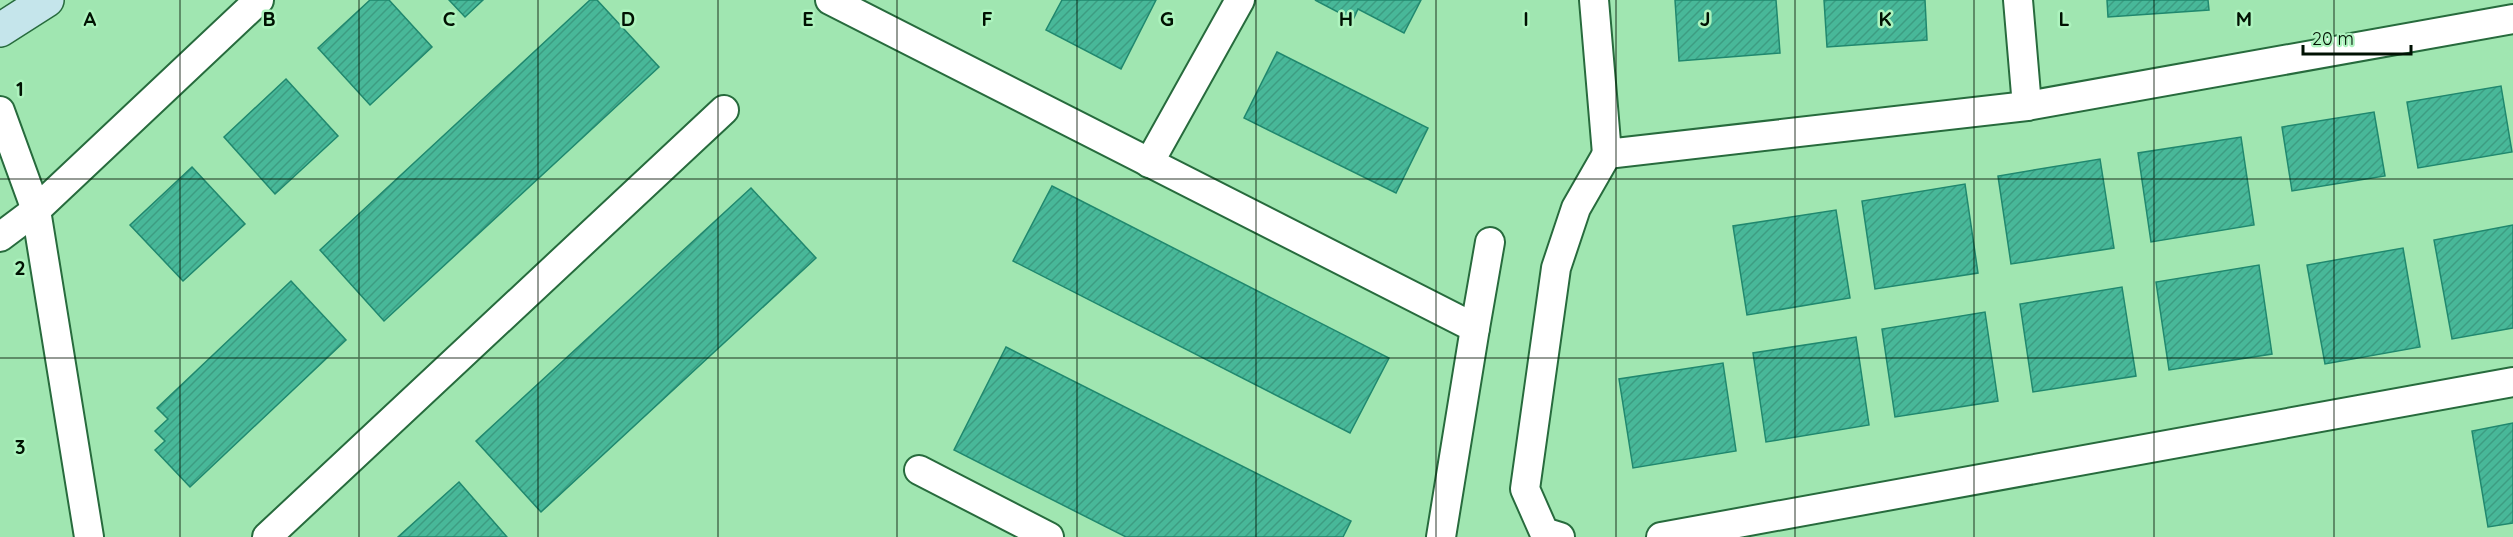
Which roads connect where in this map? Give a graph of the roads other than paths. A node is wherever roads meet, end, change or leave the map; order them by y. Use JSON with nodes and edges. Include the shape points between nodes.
{"nodes":[{"id":1,"x":47,"y":0,"type":"edge"},
{"id":2,"x":259,"y":0,"type":"edge"},
{"id":3,"x":830,"y":0,"type":"edge"},
{"id":4,"x":1240,"y":0,"type":"edge"},
{"id":5,"x":1594,"y":0,"type":"edge"},
{"id":6,"x":2018,"y":0,"type":"edge"},
{"id":7,"x":2513,"y":19,"type":"edge"},
{"id":8,"x":0,"y":30,"type":"edge"},
{"id":9,"x":2027,"y":106,"type":"junction"},
{"id":10,"x":724,"y":110,"type":"dead end"},
{"id":11,"x":0,"y":111,"type":"edge"},
{"id":12,"x":1607,"y":154,"type":"junction"},
{"id":13,"x":1149,"y":163,"type":"junction"},
{"id":14,"x":36,"y":210,"type":"junction"},
{"id":15,"x":0,"y":237,"type":"edge"},
{"id":16,"x":1490,"y":242,"type":"dead end"},
{"id":17,"x":1475,"y":328,"type":"junction"},
{"id":18,"x":2513,"y":382,"type":"edge"},
{"id":19,"x":919,"y":470,"type":"dead end"},
{"id":20,"x":89,"y":537,"type":"edge"},
{"id":21,"x":267,"y":537,"type":"edge"},
{"id":22,"x":1049,"y":537,"type":"edge"},
{"id":23,"x":1441,"y":537,"type":"edge"},
{"id":24,"x":1560,"y":537,"type":"edge"},
{"id":25,"x":1660,"y":537,"type":"edge"}],
"edges":[{"from":1,"to":8,"type":"main road"},
{"from":2,"to":14,"type":"street"},
{"from":3,"to":13,"type":"street"},
{"from":4,"to":13,"type":"street"},
{"from":5,"to":12,"type":"street"},
{"from":6,"to":9,"type":"street"},
{"from":7,"to":9,"type":"street"},
{"from":9,"to":12,"type":"street"},
{"from":10,"to":21,"type":"street"},
{"from":11,"to":14,"type":"street"},
{"from":12,"to":24,"type":"street","via":[[1576,208],[1556,268],[1525,489],[1544,532]]},
{"from":13,"to":17,"type":"street"},
{"from":14,"to":15,"type":"street"},
{"from":14,"to":20,"type":"street"},
{"from":16,"to":17,"type":"street"},
{"from":17,"to":23,"type":"street"},
{"from":18,"to":25,"type":"street"},
{"from":19,"to":22,"type":"street"}]}
